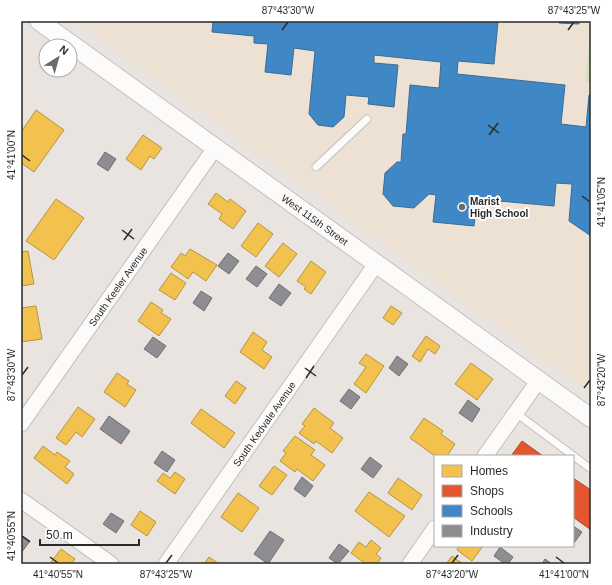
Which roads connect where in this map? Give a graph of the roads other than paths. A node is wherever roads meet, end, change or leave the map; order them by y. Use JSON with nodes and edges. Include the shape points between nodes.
{"nodes":[{"id":1,"x":38,"y":21,"type":"edge"},
{"id":2,"x":367,"y":119,"type":"dead end"},
{"id":3,"x":215,"y":148,"type":"junction"},
{"id":4,"x":316,"y":167,"type":"dead end"},
{"id":5,"x":376,"y":264,"type":"junction"},
{"id":6,"x":538,"y":380,"type":"junction"},
{"id":7,"x":516,"y":413,"type":"junction"},
{"id":8,"x":591,"y":418,"type":"edge"},
{"id":9,"x":21,"y":424,"type":"edge"},
{"id":10,"x":487,"y":455,"type":"edge"},
{"id":11,"x":572,"y":455,"type":"edge"},
{"id":12,"x":574,"y":456,"type":"edge"},
{"id":13,"x":591,"y":469,"type":"edge"},
{"id":14,"x":21,"y":500,"type":"edge"},
{"id":15,"x":434,"y":529,"type":"edge"},
{"id":16,"x":111,"y":564,"type":"edge"},
{"id":17,"x":166,"y":564,"type":"edge"},
{"id":18,"x":410,"y":564,"type":"edge"}],
"edges":[{"from":1,"to":3,"type":"street","name":"West 115th Street"},
{"from":2,"to":4,"type":"lane"},
{"from":3,"to":5,"type":"street","name":"West 115th Street"},
{"from":3,"to":9,"type":"street","name":"South Keeler Avenue"},
{"from":5,"to":6,"type":"street","name":"West 115th Street"},
{"from":5,"to":17,"type":"street","name":"South Kedvale Avenue"},
{"from":6,"to":7,"type":"street"},
{"from":6,"to":8,"type":"street","name":"West 115th Street"},
{"from":7,"to":10,"type":"street"},
{"from":7,"to":11,"type":"lane"},
{"from":12,"to":13,"type":"lane"},
{"from":14,"to":16,"type":"street"},
{"from":15,"to":18,"type":"street"}]}
